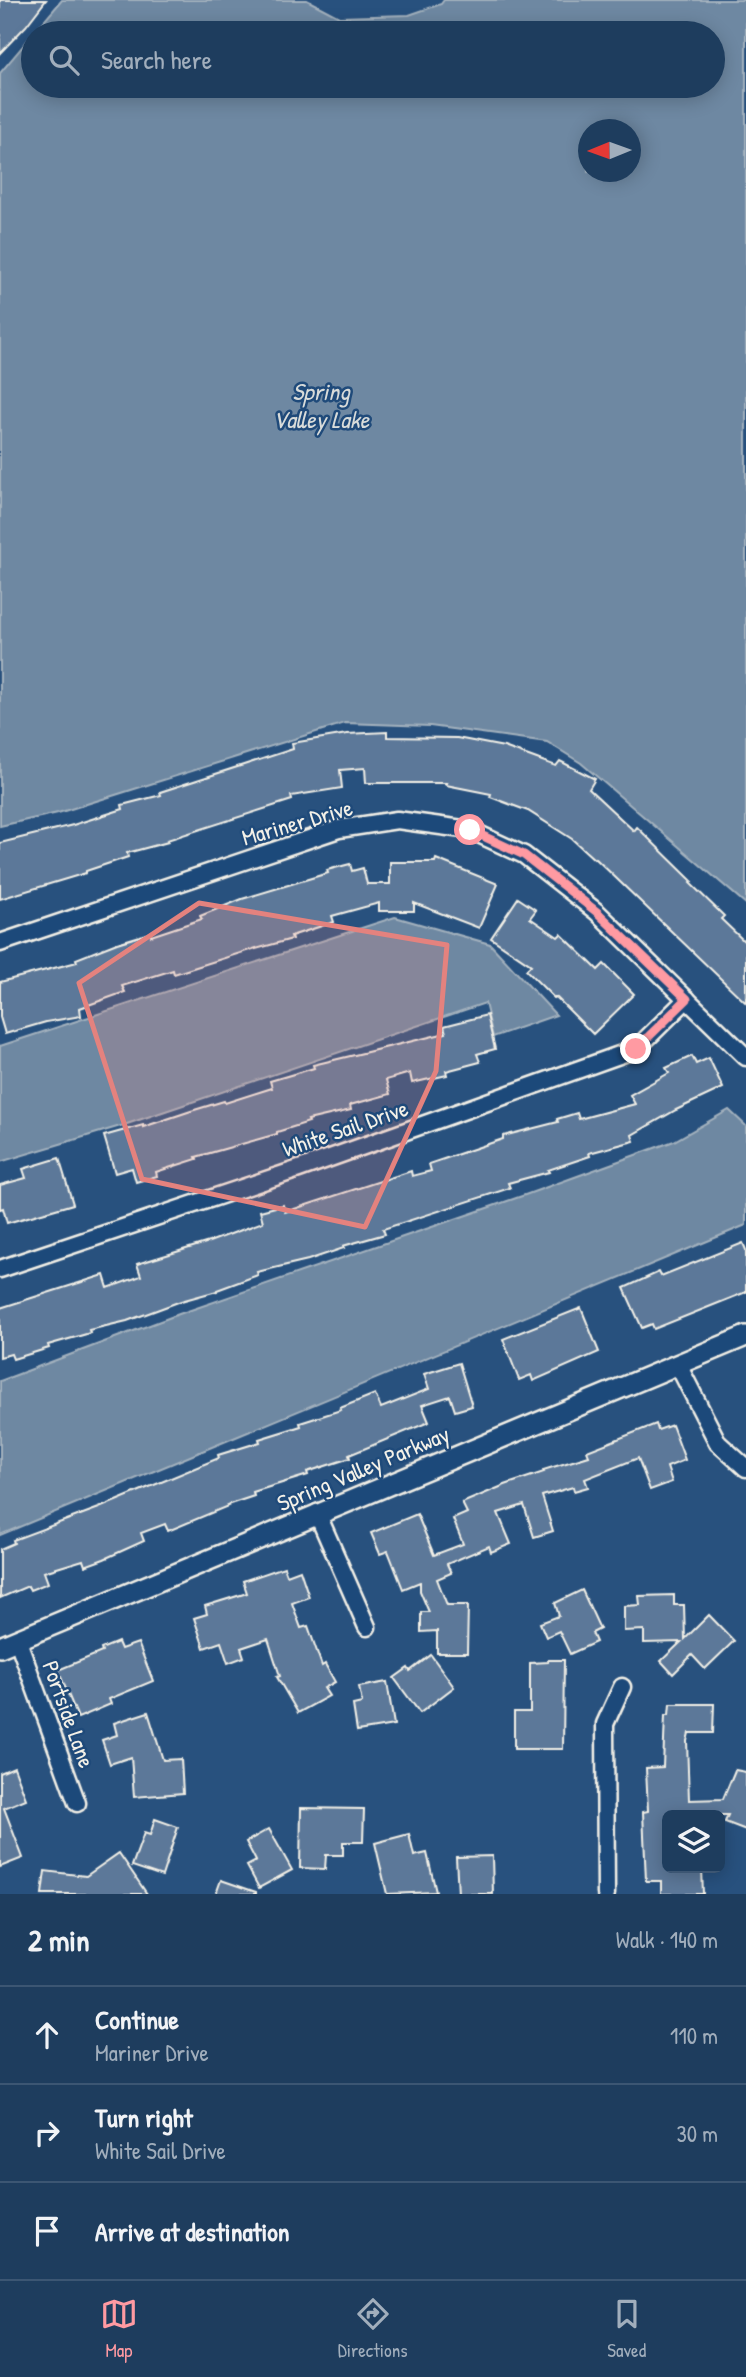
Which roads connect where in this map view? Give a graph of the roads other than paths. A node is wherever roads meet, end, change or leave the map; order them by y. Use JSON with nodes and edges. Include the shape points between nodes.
{"nodes":[{"id":1,"x":0,"y":943,"type":"edge"},
{"id":2,"x":687,"y":999,"type":"junction"},
{"id":3,"x":746,"y":1057,"type":"edge"},
{"id":4,"x":0,"y":1269,"type":"edge"},
{"id":5,"x":746,"y":1336,"type":"edge"},
{"id":6,"x":678,"y":1365,"type":"junction"},
{"id":7,"x":746,"y":1468,"type":"edge"},
{"id":8,"x":317,"y":1513,"type":"junction"},
{"id":9,"x":367,"y":1627,"type":"dead end"},
{"id":10,"x":9,"y":1644,"type":"edge"},
{"id":11,"x":622,"y":1687,"type":"dead end"},
{"id":12,"x":77,"y":1802,"type":"dead end"},
{"id":13,"x":606,"y":1894,"type":"edge"}],
"edges":[{"from":1,"to":2,"type":"street","name":"Mariner Drive","via":[[339,829],[397,820],[470,830],[524,855],[597,912]]},
{"from":2,"to":3,"type":"street","name":"Mariner Drive"},
{"from":2,"to":4,"type":"street","name":"White Sail Drive","via":[[636,1049]]},
{"from":5,"to":6,"type":"street","name":"Spring Valley Parkway"},
{"from":6,"to":7,"type":"street","via":[[718,1443]]},
{"from":6,"to":8,"type":"street","name":"Spring Valley Parkway"},
{"from":8,"to":9,"type":"street"},
{"from":8,"to":10,"type":"street","name":"Spring Valley Parkway"},
{"from":10,"to":12,"type":"street","name":"Portside Lane"},
{"from":11,"to":13,"type":"street","via":[[605,1724]]}]}
